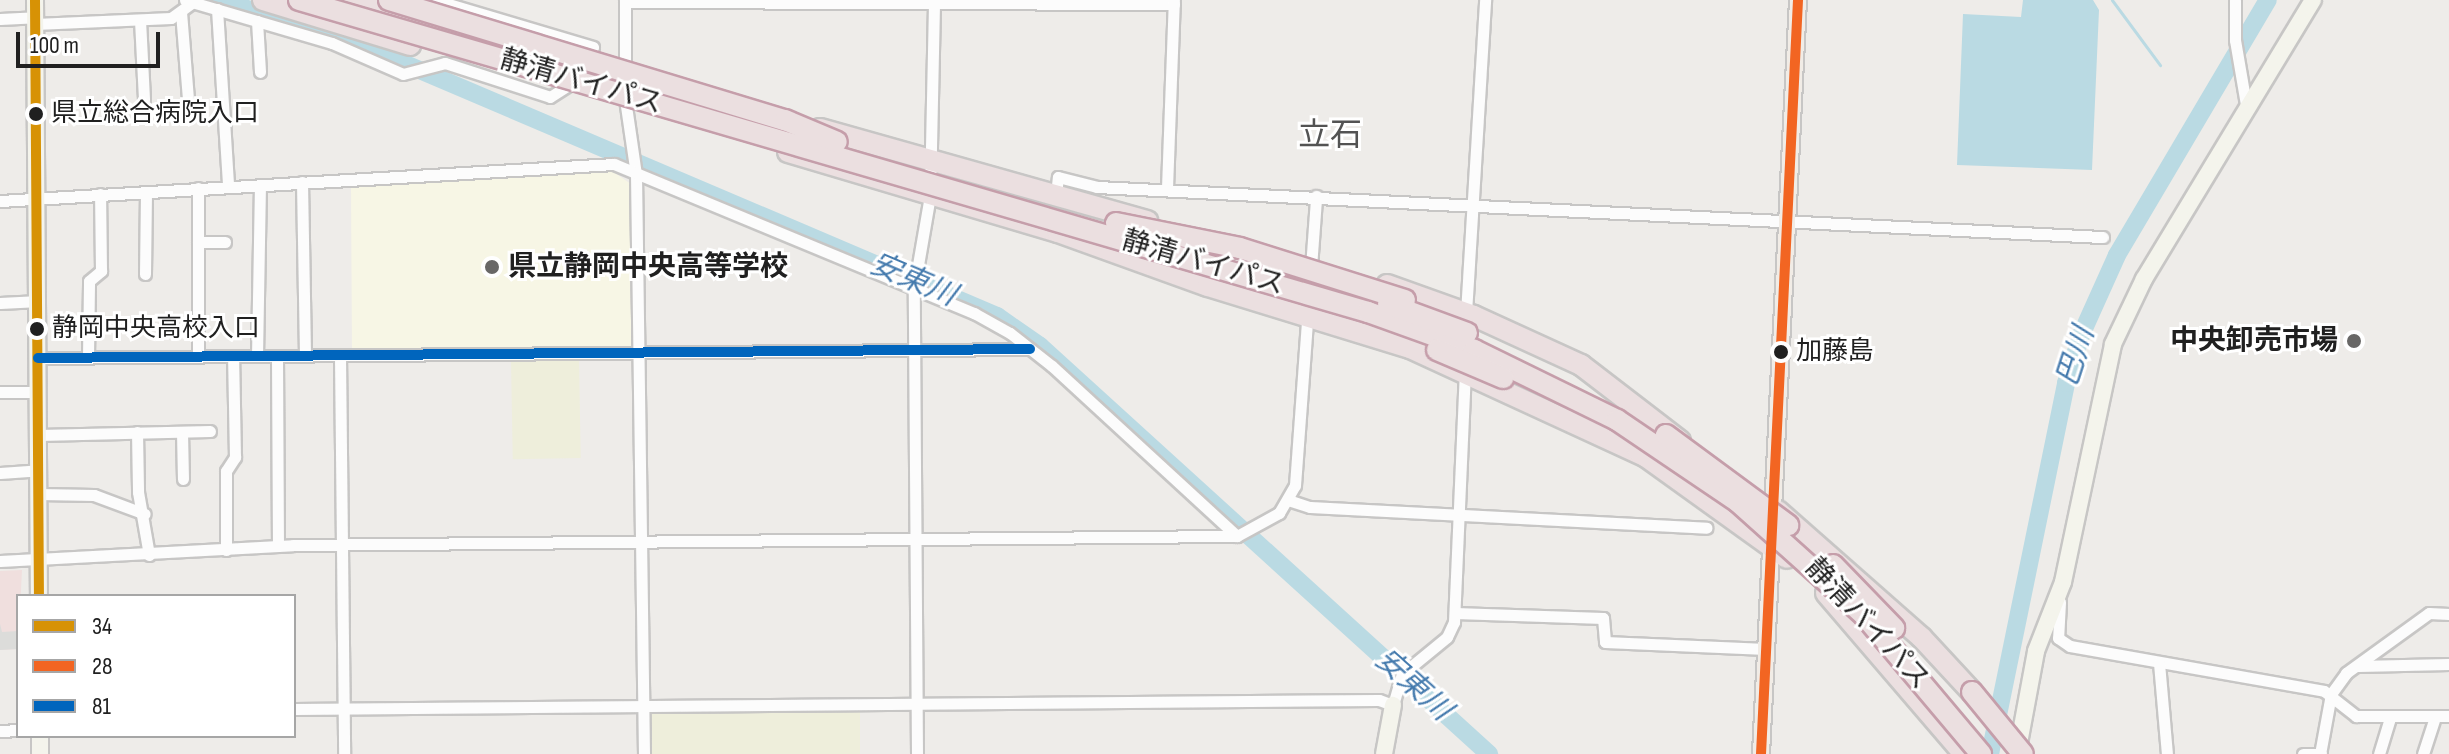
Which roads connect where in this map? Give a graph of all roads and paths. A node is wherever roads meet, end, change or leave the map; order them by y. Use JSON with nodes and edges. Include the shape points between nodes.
{"nodes":[{"id":1,"x":263,"y":0,"type":"edge"},
{"id":2,"x":291,"y":0,"type":"edge"},
{"id":3,"x":299,"y":0,"type":"edge"},
{"id":4,"x":351,"y":0,"type":"edge"},
{"id":5,"x":389,"y":0,"type":"edge"},
{"id":6,"x":435,"y":0,"type":"edge"},
{"id":7,"x":1485,"y":0,"type":"edge"},
{"id":8,"x":1798,"y":0,"type":"edge"},
{"id":9,"x":2235,"y":0,"type":"edge"},
{"id":10,"x":2313,"y":0,"type":"edge"},
{"id":11,"x":189,"y":1,"type":"edge"},
{"id":12,"x":625,"y":1,"type":"edge"},
{"id":13,"x":934,"y":2,"type":"edge"},
{"id":14,"x":1174,"y":2,"type":"edge"},
{"id":15,"x":217,"y":9,"type":"junction"},
{"id":16,"x":181,"y":12,"type":"junction"},
{"id":17,"x":35,"y":14,"type":"edge"},
{"id":18,"x":0,"y":19,"type":"edge"},
{"id":19,"x":140,"y":20,"type":"junction"},
{"id":20,"x":257,"y":21,"type":"junction"},
{"id":21,"x":541,"y":32,"type":"junction"},
{"id":22,"x":593,"y":47,"type":"dead end"},
{"id":23,"x":543,"y":54,"type":"junction"},
{"id":24,"x":260,"y":72,"type":"dead end"},
{"id":25,"x":624,"y":78,"type":"junction"},
{"id":26,"x":573,"y":82,"type":"junction"},
{"id":27,"x":188,"y":99,"type":"dead end"},
{"id":28,"x":625,"y":99,"type":"junction"},
{"id":29,"x":144,"y":100,"type":"dead end"},
{"id":30,"x":2247,"y":111,"type":"junction"},
{"id":31,"x":759,"y":134,"type":"junction"},
{"id":32,"x":837,"y":142,"type":"junction"},
{"id":33,"x":931,"y":156,"type":"junction"},
{"id":34,"x":636,"y":174,"type":"junction"},
{"id":35,"x":302,"y":182,"type":"junction"},
{"id":36,"x":260,"y":185,"type":"junction"},
{"id":37,"x":228,"y":186,"type":"junction"},
{"id":38,"x":198,"y":188,"type":"junction"},
{"id":39,"x":1167,"y":188,"type":"junction"},
{"id":40,"x":146,"y":192,"type":"junction"},
{"id":41,"x":100,"y":194,"type":"junction"},
{"id":42,"x":930,"y":195,"type":"junction"},
{"id":43,"x":1056,"y":195,"type":"junction"},
{"id":44,"x":1316,"y":196,"type":"junction"},
{"id":45,"x":38,"y":198,"type":"junction"},
{"id":46,"x":0,"y":201,"type":"edge"},
{"id":47,"x":1472,"y":204,"type":"junction"},
{"id":48,"x":1017,"y":209,"type":"junction"},
{"id":49,"x":1787,"y":220,"type":"junction"},
{"id":50,"x":1116,"y":223,"type":"junction"},
{"id":51,"x":2103,"y":237,"type":"dead end"},
{"id":52,"x":198,"y":242,"type":"junction"},
{"id":53,"x":225,"y":242,"type":"dead end"},
{"id":54,"x":1310,"y":262,"type":"junction"},
{"id":55,"x":145,"y":274,"type":"dead end"},
{"id":56,"x":914,"y":288,"type":"junction"},
{"id":57,"x":39,"y":301,"type":"junction"},
{"id":58,"x":0,"y":303,"type":"edge"},
{"id":59,"x":1466,"y":313,"type":"junction"},
{"id":60,"x":1307,"y":315,"type":"junction"},
{"id":61,"x":1030,"y":349,"type":"junction"},
{"id":62,"x":914,"y":350,"type":"junction"},
{"id":63,"x":638,"y":352,"type":"junction"},
{"id":64,"x":88,"y":356,"type":"junction"},
{"id":65,"x":198,"y":356,"type":"junction"},
{"id":66,"x":233,"y":356,"type":"junction"},
{"id":67,"x":257,"y":356,"type":"junction"},
{"id":68,"x":277,"y":356,"type":"junction"},
{"id":69,"x":305,"y":356,"type":"junction"},
{"id":70,"x":340,"y":356,"type":"junction"},
{"id":71,"x":38,"y":358,"type":"junction"},
{"id":72,"x":1465,"y":370,"type":"junction"},
{"id":73,"x":0,"y":392,"type":"edge"},
{"id":74,"x":39,"y":392,"type":"junction"},
{"id":75,"x":210,"y":431,"type":"dead end"},
{"id":76,"x":137,"y":432,"type":"junction"},
{"id":77,"x":182,"y":432,"type":"junction"},
{"id":78,"x":39,"y":435,"type":"junction"},
{"id":79,"x":1673,"y":436,"type":"junction"},
{"id":80,"x":1647,"y":457,"type":"junction"},
{"id":81,"x":39,"y":470,"type":"junction"},
{"id":82,"x":0,"y":473,"type":"edge"},
{"id":83,"x":183,"y":479,"type":"dead end"},
{"id":84,"x":39,"y":494,"type":"junction"},
{"id":85,"x":1288,"y":500,"type":"junction"},
{"id":86,"x":1773,"y":508,"type":"junction"},
{"id":87,"x":1459,"y":513,"type":"junction"},
{"id":88,"x":145,"y":514,"type":"junction"},
{"id":89,"x":1706,"y":528,"type":"dead end"},
{"id":90,"x":1237,"y":536,"type":"junction"},
{"id":91,"x":915,"y":539,"type":"junction"},
{"id":92,"x":641,"y":543,"type":"junction"},
{"id":93,"x":341,"y":545,"type":"junction"},
{"id":94,"x":1771,"y":545,"type":"junction"},
{"id":95,"x":278,"y":546,"type":"junction"},
{"id":96,"x":226,"y":550,"type":"junction"},
{"id":97,"x":149,"y":555,"type":"junction"},
{"id":98,"x":39,"y":560,"type":"junction"},
{"id":99,"x":0,"y":561,"type":"edge"},
{"id":100,"x":2063,"y":582,"type":"junction"},
{"id":101,"x":39,"y":594,"type":"edge"},
{"id":102,"x":1455,"y":613,"type":"junction"},
{"id":103,"x":2449,"y":614,"type":"edge"},
{"id":104,"x":1766,"y":649,"type":"junction"},
{"id":105,"x":2159,"y":663,"type":"junction"},
{"id":106,"x":2449,"y":664,"type":"edge"},
{"id":107,"x":2357,"y":666,"type":"junction"},
{"id":108,"x":2331,"y":694,"type":"junction"},
{"id":109,"x":916,"y":704,"type":"junction"},
{"id":110,"x":1393,"y":705,"type":"junction"},
{"id":111,"x":643,"y":707,"type":"junction"},
{"id":112,"x":296,"y":709,"type":"edge"},
{"id":113,"x":343,"y":709,"type":"junction"},
{"id":114,"x":2449,"y":716,"type":"edge"},
{"id":115,"x":2435,"y":717,"type":"junction"},
{"id":116,"x":2390,"y":718,"type":"junction"},
{"id":117,"x":2018,"y":753,"type":"edge"},
{"id":118,"x":344,"y":754,"type":"edge"},
{"id":119,"x":644,"y":754,"type":"edge"},
{"id":120,"x":917,"y":754,"type":"edge"},
{"id":121,"x":1384,"y":754,"type":"edge"},
{"id":122,"x":1761,"y":754,"type":"edge"},
{"id":123,"x":1962,"y":754,"type":"edge"},
{"id":124,"x":1981,"y":754,"type":"edge"},
{"id":125,"x":1997,"y":754,"type":"edge"},
{"id":126,"x":2167,"y":754,"type":"edge"},
{"id":127,"x":2303,"y":754,"type":"edge"},
{"id":128,"x":2310,"y":754,"type":"edge"},
{"id":129,"x":2321,"y":754,"type":"edge"},
{"id":130,"x":2379,"y":754,"type":"edge"},
{"id":131,"x":2423,"y":754,"type":"edge"}],
"edges":[{"from":1,"to":31,"type":"highway","bridge":true,"via":[[629,107]]},
{"from":2,"to":26,"type":"highway"},
{"from":3,"to":31,"type":"highway","name":"静清バイパス","bridge":true},
{"from":4,"to":23,"type":"highway"},
{"from":4,"to":32,"type":"highway","name":"静清バイパス","bridge":true},
{"from":5,"to":32,"type":"highway","bridge":true,"via":[[785,120]]},
{"from":6,"to":21,"type":"street"},
{"from":7,"to":47,"type":"street"},
{"from":8,"to":49,"type":"main road"},
{"from":9,"to":30,"type":"street"},
{"from":10,"to":30,"type":"street"},
{"from":11,"to":15,"type":"street"},
{"from":11,"to":16,"type":"street"},
{"from":12,"to":13,"type":"street"},
{"from":12,"to":25,"type":"street"},
{"from":13,"to":14,"type":"street"},
{"from":13,"to":33,"type":"street"},
{"from":14,"to":39,"type":"street"},
{"from":15,"to":20,"type":"street"},
{"from":15,"to":37,"type":"street"},
{"from":16,"to":19,"type":"street"},
{"from":16,"to":27,"type":"street"},
{"from":17,"to":18,"type":"street"},
{"from":17,"to":19,"type":"street"},
{"from":17,"to":45,"type":"street"},
{"from":19,"to":29,"type":"street"},
{"from":20,"to":24,"type":"street"},
{"from":20,"to":26,"type":"street","via":[[332,43],[403,74],[445,63],[540,96],[557,95]]},
{"from":21,"to":22,"type":"street"},
{"from":21,"to":23,"type":"street"},
{"from":23,"to":25,"type":"highway"},
{"from":25,"to":28,"type":"street"},
{"from":25,"to":33,"type":"highway"},
{"from":26,"to":28,"type":"highway"},
{"from":28,"to":34,"type":"street"},
{"from":28,"to":42,"type":"highway"},
{"from":30,"to":100,"type":"street","via":[[2144,279],[2113,344]]},
{"from":31,"to":48,"type":"highway","name":"静清バイパス","bridge":true},
{"from":32,"to":50,"type":"highway","name":"静清バイパス"},
{"from":33,"to":42,"type":"street"},
{"from":33,"to":43,"type":"highway"},
{"from":34,"to":35,"type":"street","via":[[598,163]]},
{"from":34,"to":56,"type":"street"},
{"from":34,"to":63,"type":"street"},
{"from":35,"to":36,"type":"street"},
{"from":35,"to":69,"type":"street"},
{"from":36,"to":37,"type":"street"},
{"from":36,"to":67,"type":"street"},
{"from":37,"to":38,"type":"street"},
{"from":38,"to":40,"type":"street"},
{"from":38,"to":52,"type":"street"},
{"from":39,"to":43,"type":"street","via":[[1097,187],[1058,177]]},
{"from":39,"to":44,"type":"street"},
{"from":40,"to":41,"type":"street"},
{"from":40,"to":55,"type":"street"},
{"from":41,"to":45,"type":"street"},
{"from":41,"to":64,"type":"street","via":[[101,271],[89,281]]},
{"from":42,"to":56,"type":"street"},
{"from":42,"to":60,"type":"highway"},
{"from":43,"to":54,"type":"highway"},
{"from":44,"to":47,"type":"street"},
{"from":44,"to":54,"type":"street"},
{"from":45,"to":46,"type":"street"},
{"from":45,"to":57,"type":"street"},
{"from":47,"to":49,"type":"street"},
{"from":47,"to":59,"type":"street"},
{"from":48,"to":80,"type":"highway","bridge":true,"via":[[1073,233],[1422,343],[1503,378]]},
{"from":48,"to":124,"type":"highway","name":"静清バイパス","bridge":true,"via":[[1427,332],[1518,369],[1617,420],[1738,502],[1818,569],[1893,645]]},
{"from":49,"to":51,"type":"street"},
{"from":49,"to":86,"type":"main road"},
{"from":50,"to":79,"type":"highway","bridge":true,"via":[[1240,248],[1434,310],[1604,391]]},
{"from":50,"to":125,"type":"highway","name":"静清バイパス","bridge":true,"via":[[1432,319],[1534,362],[1636,416],[1745,490],[1841,573],[1914,650]]},
{"from":52,"to":53,"type":"street"},
{"from":52,"to":65,"type":"street"},
{"from":54,"to":59,"type":"highway"},
{"from":54,"to":60,"type":"street"},
{"from":56,"to":61,"type":"street","via":[[974,313]]},
{"from":56,"to":62,"type":"street"},
{"from":57,"to":58,"type":"street"},
{"from":57,"to":71,"type":"street"},
{"from":59,"to":79,"type":"highway","via":[[1581,365]]},
{"from":60,"to":72,"type":"highway"},
{"from":60,"to":85,"type":"street","via":[[1298,462]]},
{"from":61,"to":62,"type":"street"},
{"from":61,"to":90,"type":"street"},
{"from":62,"to":63,"type":"street"},
{"from":62,"to":91,"type":"street"},
{"from":63,"to":70,"type":"street"},
{"from":63,"to":92,"type":"street"},
{"from":64,"to":65,"type":"street"},
{"from":64,"to":71,"type":"street"},
{"from":65,"to":66,"type":"street"},
{"from":66,"to":67,"type":"street"},
{"from":66,"to":96,"type":"street","via":[[235,457],[226,471]]},
{"from":67,"to":68,"type":"street"},
{"from":68,"to":69,"type":"street"},
{"from":68,"to":95,"type":"street"},
{"from":69,"to":70,"type":"street"},
{"from":70,"to":93,"type":"street"},
{"from":71,"to":74,"type":"street"},
{"from":72,"to":80,"type":"highway"},
{"from":72,"to":87,"type":"street"},
{"from":73,"to":74,"type":"street"},
{"from":74,"to":78,"type":"street"},
{"from":75,"to":77,"type":"street"},
{"from":76,"to":77,"type":"street"},
{"from":76,"to":78,"type":"street"},
{"from":76,"to":88,"type":"street","via":[[138,492]]},
{"from":77,"to":83,"type":"street"},
{"from":78,"to":81,"type":"street"},
{"from":79,"to":86,"type":"highway"},
{"from":80,"to":94,"type":"highway"},
{"from":81,"to":82,"type":"street"},
{"from":81,"to":84,"type":"street"},
{"from":84,"to":88,"type":"street","via":[[94,495]]},
{"from":84,"to":98,"type":"street"},
{"from":85,"to":87,"type":"street","via":[[1310,507]]},
{"from":85,"to":90,"type":"street","via":[[1258,528]]},
{"from":86,"to":94,"type":"main road"},
{"from":86,"to":117,"type":"highway","bridge":true,"via":[[1921,637]]},
{"from":87,"to":89,"type":"street"},
{"from":87,"to":102,"type":"street"},
{"from":88,"to":97,"type":"street"},
{"from":90,"to":91,"type":"street"},
{"from":91,"to":92,"type":"street"},
{"from":91,"to":109,"type":"street"},
{"from":92,"to":93,"type":"street"},
{"from":92,"to":111,"type":"street"},
{"from":93,"to":95,"type":"street"},
{"from":93,"to":113,"type":"street"},
{"from":94,"to":104,"type":"main road"},
{"from":94,"to":123,"type":"highway","via":[[1838,604]]},
{"from":95,"to":96,"type":"street"},
{"from":96,"to":97,"type":"street"},
{"from":97,"to":98,"type":"street"},
{"from":98,"to":99,"type":"street"},
{"from":98,"to":101,"type":"street"},
{"from":100,"to":105,"type":"street","via":[[2056,631],[2061,642]]},
{"from":100,"to":117,"type":"street","via":[[2036,651]]},
{"from":102,"to":104,"type":"street","via":[[1603,618],[1605,642]]},
{"from":102,"to":110,"type":"street","via":[[1447,637],[1412,663],[1398,681]]},
{"from":103,"to":107,"type":"street","via":[[2429,613]]},
{"from":104,"to":122,"type":"main road"},
{"from":105,"to":108,"type":"street"},
{"from":105,"to":126,"type":"street"},
{"from":106,"to":107,"type":"street"},
{"from":107,"to":108,"type":"street"},
{"from":108,"to":116,"type":"street","via":[[2356,716]]},
{"from":108,"to":129,"type":"street"},
{"from":109,"to":110,"type":"street","via":[[1379,700]]},
{"from":109,"to":111,"type":"street"},
{"from":109,"to":120,"type":"street"},
{"from":110,"to":121,"type":"street"},
{"from":111,"to":113,"type":"street"},
{"from":111,"to":119,"type":"street"},
{"from":112,"to":113,"type":"street"},
{"from":113,"to":118,"type":"street"},
{"from":114,"to":115,"type":"street"},
{"from":115,"to":116,"type":"street"},
{"from":115,"to":131,"type":"street"},
{"from":116,"to":130,"type":"street"},
{"from":127,"to":128,"type":"street"},
{"from":128,"to":129,"type":"street"}]}
